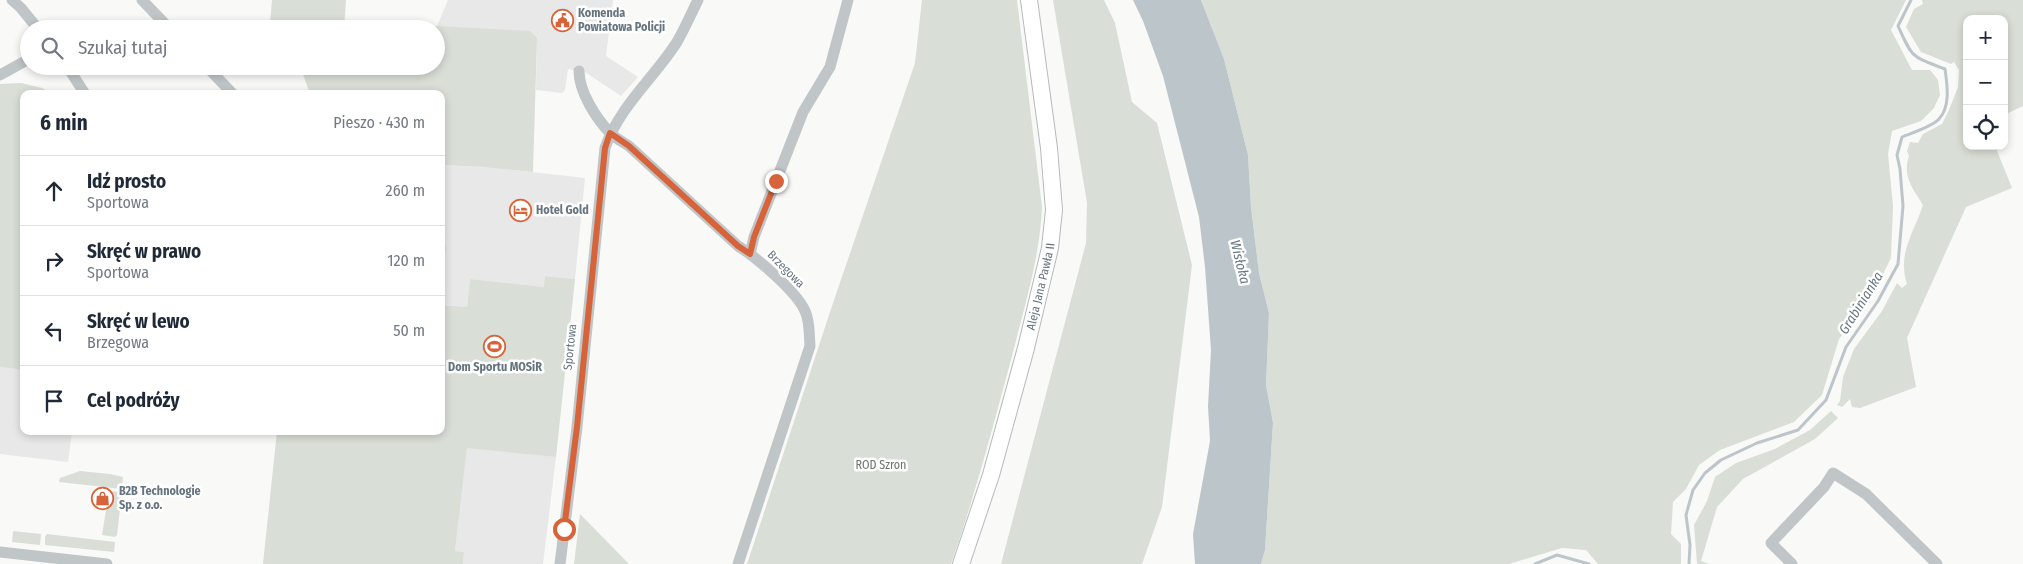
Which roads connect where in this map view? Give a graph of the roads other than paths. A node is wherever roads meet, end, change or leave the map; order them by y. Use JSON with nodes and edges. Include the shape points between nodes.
{"nodes":[{"id":1,"x":12,"y":0,"type":"edge"},
{"id":2,"x":142,"y":0,"type":"edge"},
{"id":3,"x":698,"y":0,"type":"edge"},
{"id":4,"x":848,"y":0,"type":"edge"},
{"id":5,"x":1029,"y":0,"type":"edge"},
{"id":6,"x":31,"y":20,"type":"edge"},
{"id":7,"x":161,"y":20,"type":"edge"},
{"id":8,"x":20,"y":64,"type":"edge"},
{"id":9,"x":579,"y":71,"type":"dead end"},
{"id":10,"x":0,"y":75,"type":"edge"},
{"id":11,"x":73,"y":75,"type":"edge"},
{"id":12,"x":215,"y":75,"type":"edge"},
{"id":13,"x":82,"y":90,"type":"edge"},
{"id":14,"x":229,"y":90,"type":"edge"},
{"id":15,"x":610,"y":133,"type":"junction"},
{"id":16,"x":750,"y":254,"type":"junction"},
{"id":17,"x":0,"y":552,"type":"edge"},
{"id":18,"x":107,"y":564,"type":"edge"},
{"id":19,"x":560,"y":564,"type":"edge"},
{"id":20,"x":738,"y":564,"type":"edge"},
{"id":21,"x":961,"y":564,"type":"edge"},
{"id":22,"x":1792,"y":564,"type":"edge"},
{"id":23,"x":1938,"y":564,"type":"edge"}],
"edges":[{"from":1,"to":6,"type":"street"},
{"from":2,"to":7,"type":"street"},
{"from":3,"to":15,"type":"street","name":"Sportowa","via":[[677,42]]},
{"from":4,"to":16,"type":"street","name":"Brzegowa","via":[[830,67],[803,112]]},
{"from":5,"to":21,"type":"street","name":"Aleja Jana Pawła II","via":[[1049,148],[1054,210],[1050,248],[991,475]]},
{"from":8,"to":10,"type":"street"},
{"from":9,"to":15,"type":"street","via":[[579,81],[587,101]]},
{"from":11,"to":13,"type":"street"},
{"from":12,"to":14,"type":"street"},
{"from":15,"to":16,"type":"street","via":[[629,146]]},
{"from":15,"to":19,"type":"street","name":"Sportowa","via":[[605,148]]},
{"from":16,"to":20,"type":"street","name":"Brzegowa","via":[[793,294],[805,310],[810,346]]},
{"from":17,"to":18,"type":"street"},
{"from":22,"to":23,"type":"street","via":[[1771,543],[1824,487],[1833,473],[1866,494]]}]}
